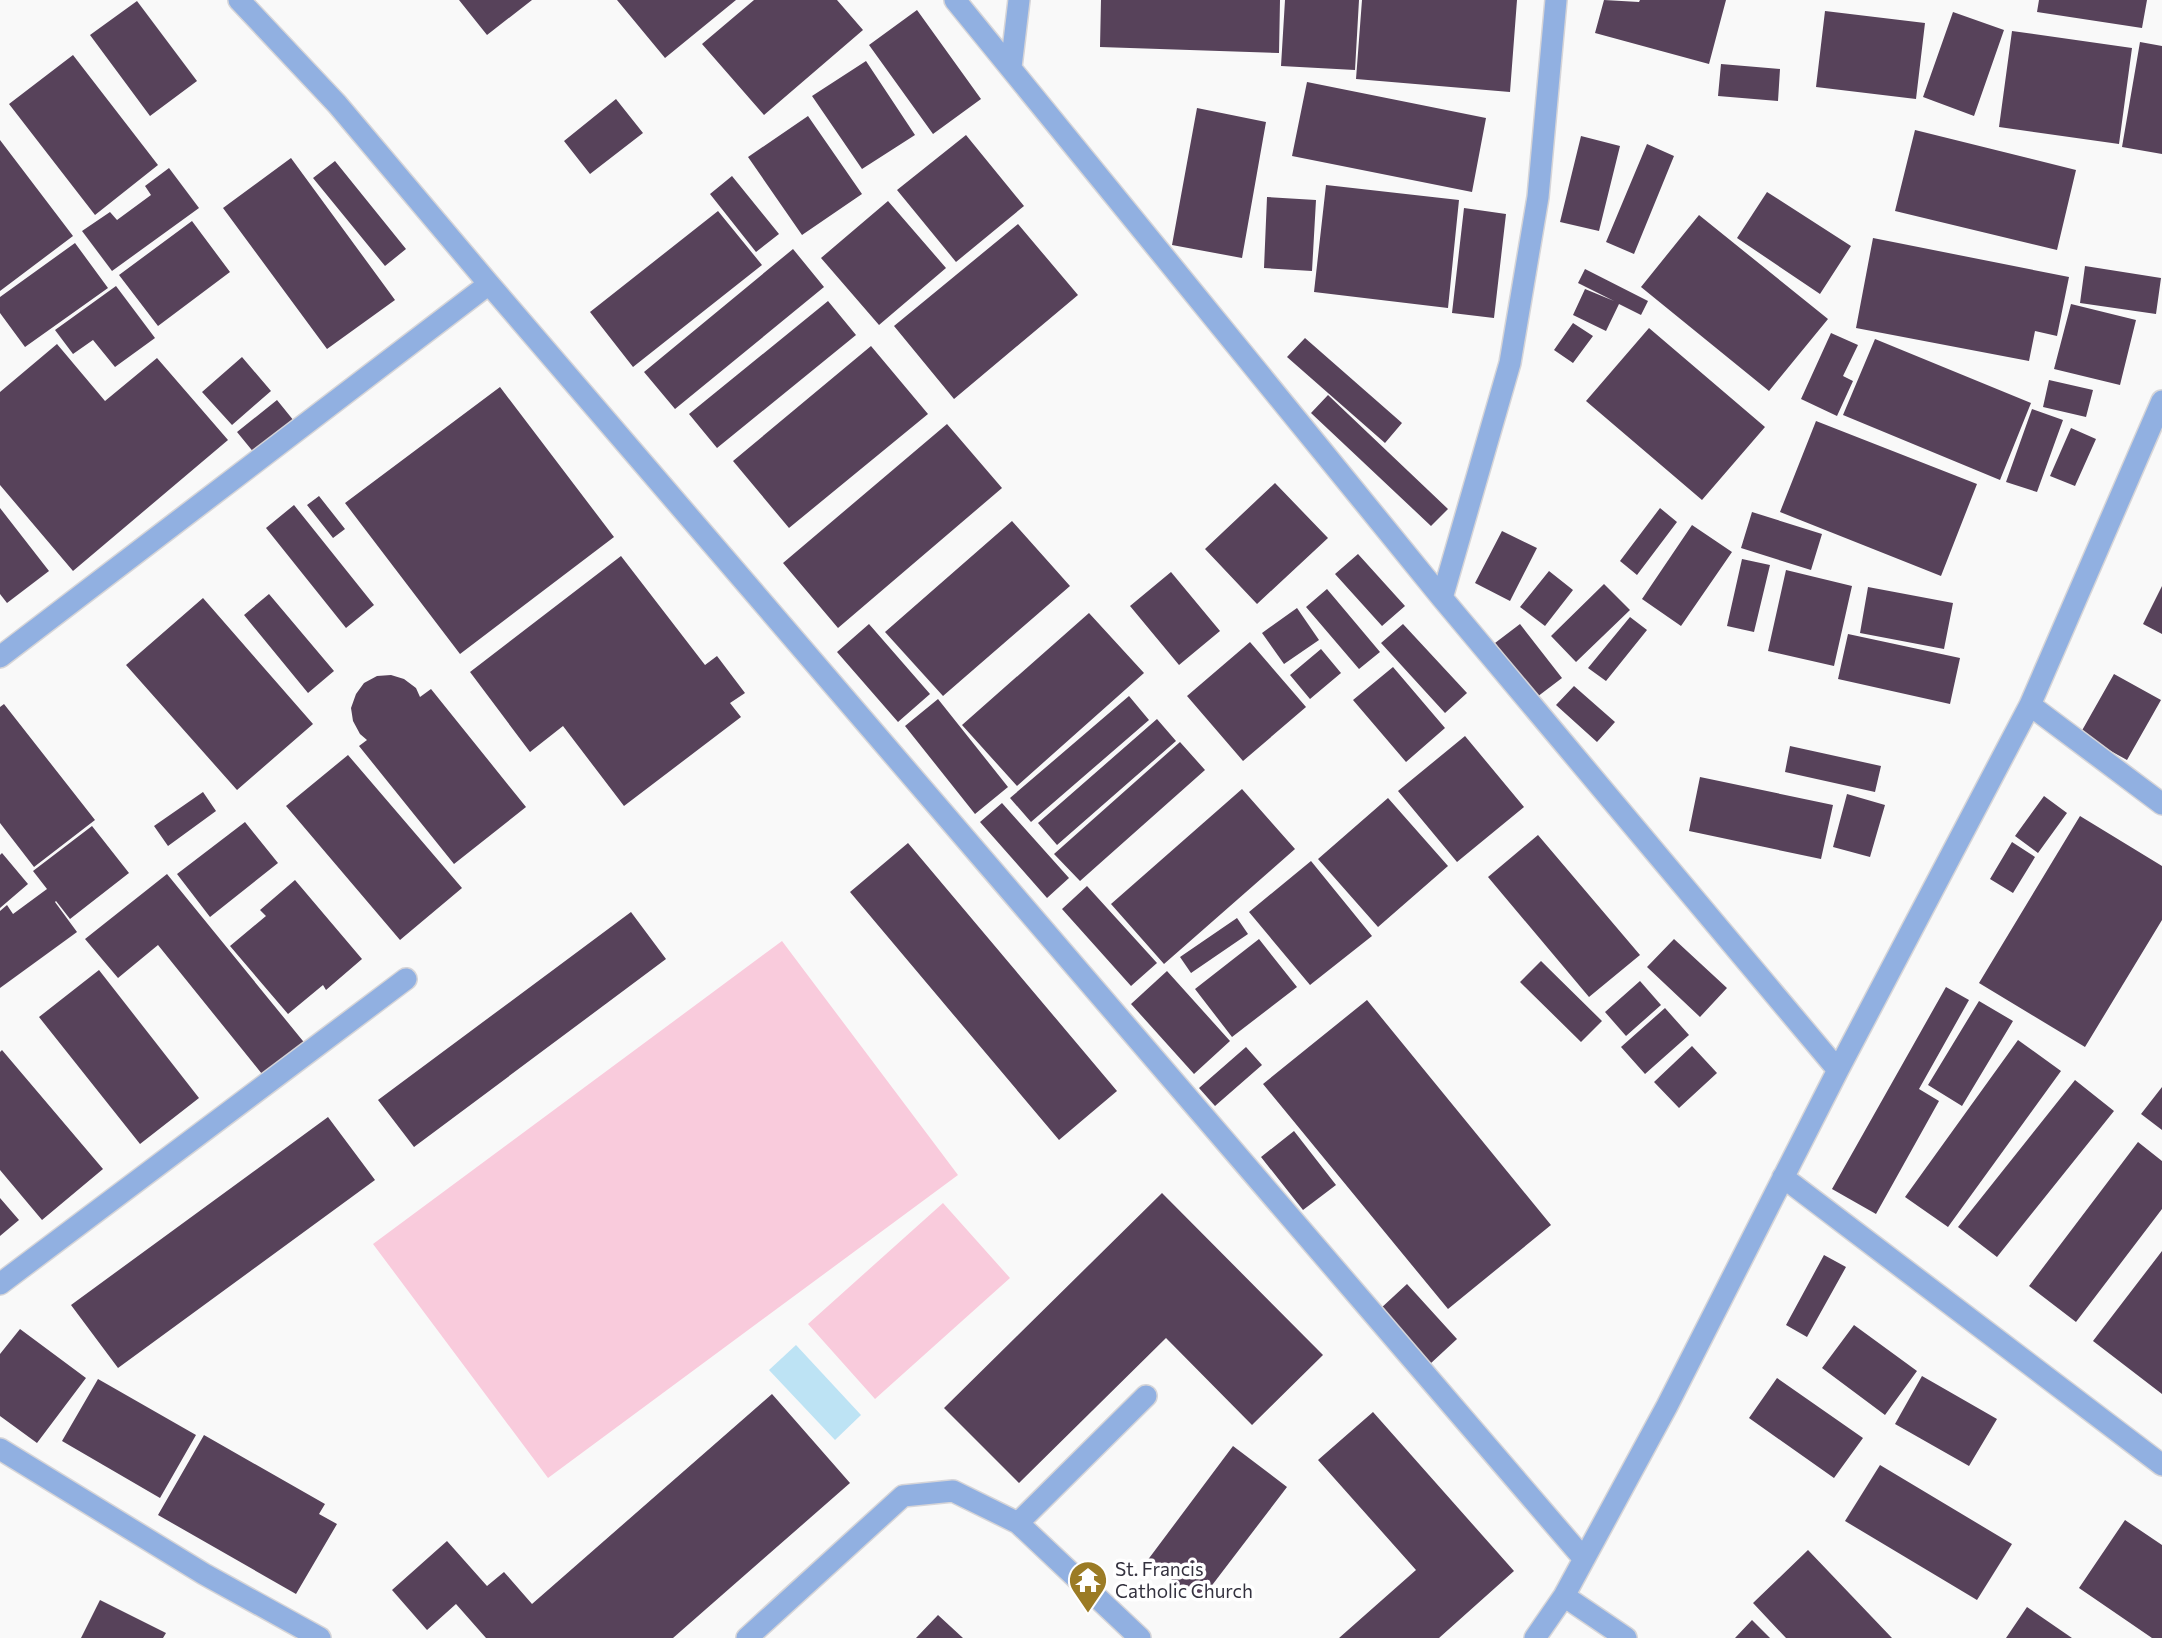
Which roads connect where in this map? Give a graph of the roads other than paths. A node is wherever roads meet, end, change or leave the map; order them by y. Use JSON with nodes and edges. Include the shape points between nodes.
{"nodes":[{"id":1,"x":239,"y":0,"type":"edge"},
{"id":2,"x":955,"y":0,"type":"edge"},
{"id":3,"x":1019,"y":0,"type":"edge"},
{"id":4,"x":1556,"y":0,"type":"edge"},
{"id":5,"x":1010,"y":67,"type":"junction"},
{"id":6,"x":489,"y":284,"type":"junction"},
{"id":7,"x":2162,"y":401,"type":"edge"},
{"id":8,"x":1442,"y":598,"type":"junction"},
{"id":9,"x":0,"y":657,"type":"edge"},
{"id":10,"x":2030,"y":705,"type":"junction"},
{"id":11,"x":2162,"y":804,"type":"edge"},
{"id":12,"x":406,"y":979,"type":"dead end"},
{"id":13,"x":1838,"y":1070,"type":"junction"},
{"id":14,"x":1783,"y":1177,"type":"junction"},
{"id":15,"x":0,"y":1284,"type":"edge"},
{"id":16,"x":1146,"y":1396,"type":"dead end"},
{"id":17,"x":0,"y":1450,"type":"edge"},
{"id":18,"x":2162,"y":1465,"type":"edge"},
{"id":19,"x":1018,"y":1523,"type":"junction"},
{"id":20,"x":1584,"y":1559,"type":"junction"},
{"id":21,"x":1564,"y":1596,"type":"junction"},
{"id":22,"x":320,"y":1638,"type":"edge"},
{"id":23,"x":747,"y":1638,"type":"edge"},
{"id":24,"x":1140,"y":1638,"type":"edge"},
{"id":25,"x":1535,"y":1638,"type":"edge"},
{"id":26,"x":1626,"y":1638,"type":"edge"}],
"edges":[{"from":1,"to":6,"type":"street","via":[[337,104]]},
{"from":2,"to":5,"type":"street"},
{"from":3,"to":5,"type":"street"},
{"from":4,"to":8,"type":"street","via":[[1538,197],[1510,363]]},
{"from":5,"to":8,"type":"street"},
{"from":6,"to":9,"type":"street"},
{"from":6,"to":20,"type":"street"},
{"from":7,"to":10,"type":"street"},
{"from":8,"to":13,"type":"street"},
{"from":10,"to":11,"type":"street"},
{"from":10,"to":13,"type":"street"},
{"from":12,"to":15,"type":"street"},
{"from":13,"to":14,"type":"street"},
{"from":14,"to":18,"type":"street"},
{"from":14,"to":20,"type":"street"},
{"from":16,"to":19,"type":"street"},
{"from":17,"to":22,"type":"street","via":[[204,1574]]},
{"from":19,"to":23,"type":"street","via":[[953,1491],[903,1496]]},
{"from":19,"to":24,"type":"street"},
{"from":20,"to":21,"type":"street"},
{"from":21,"to":25,"type":"street"},
{"from":21,"to":26,"type":"street"}]}
